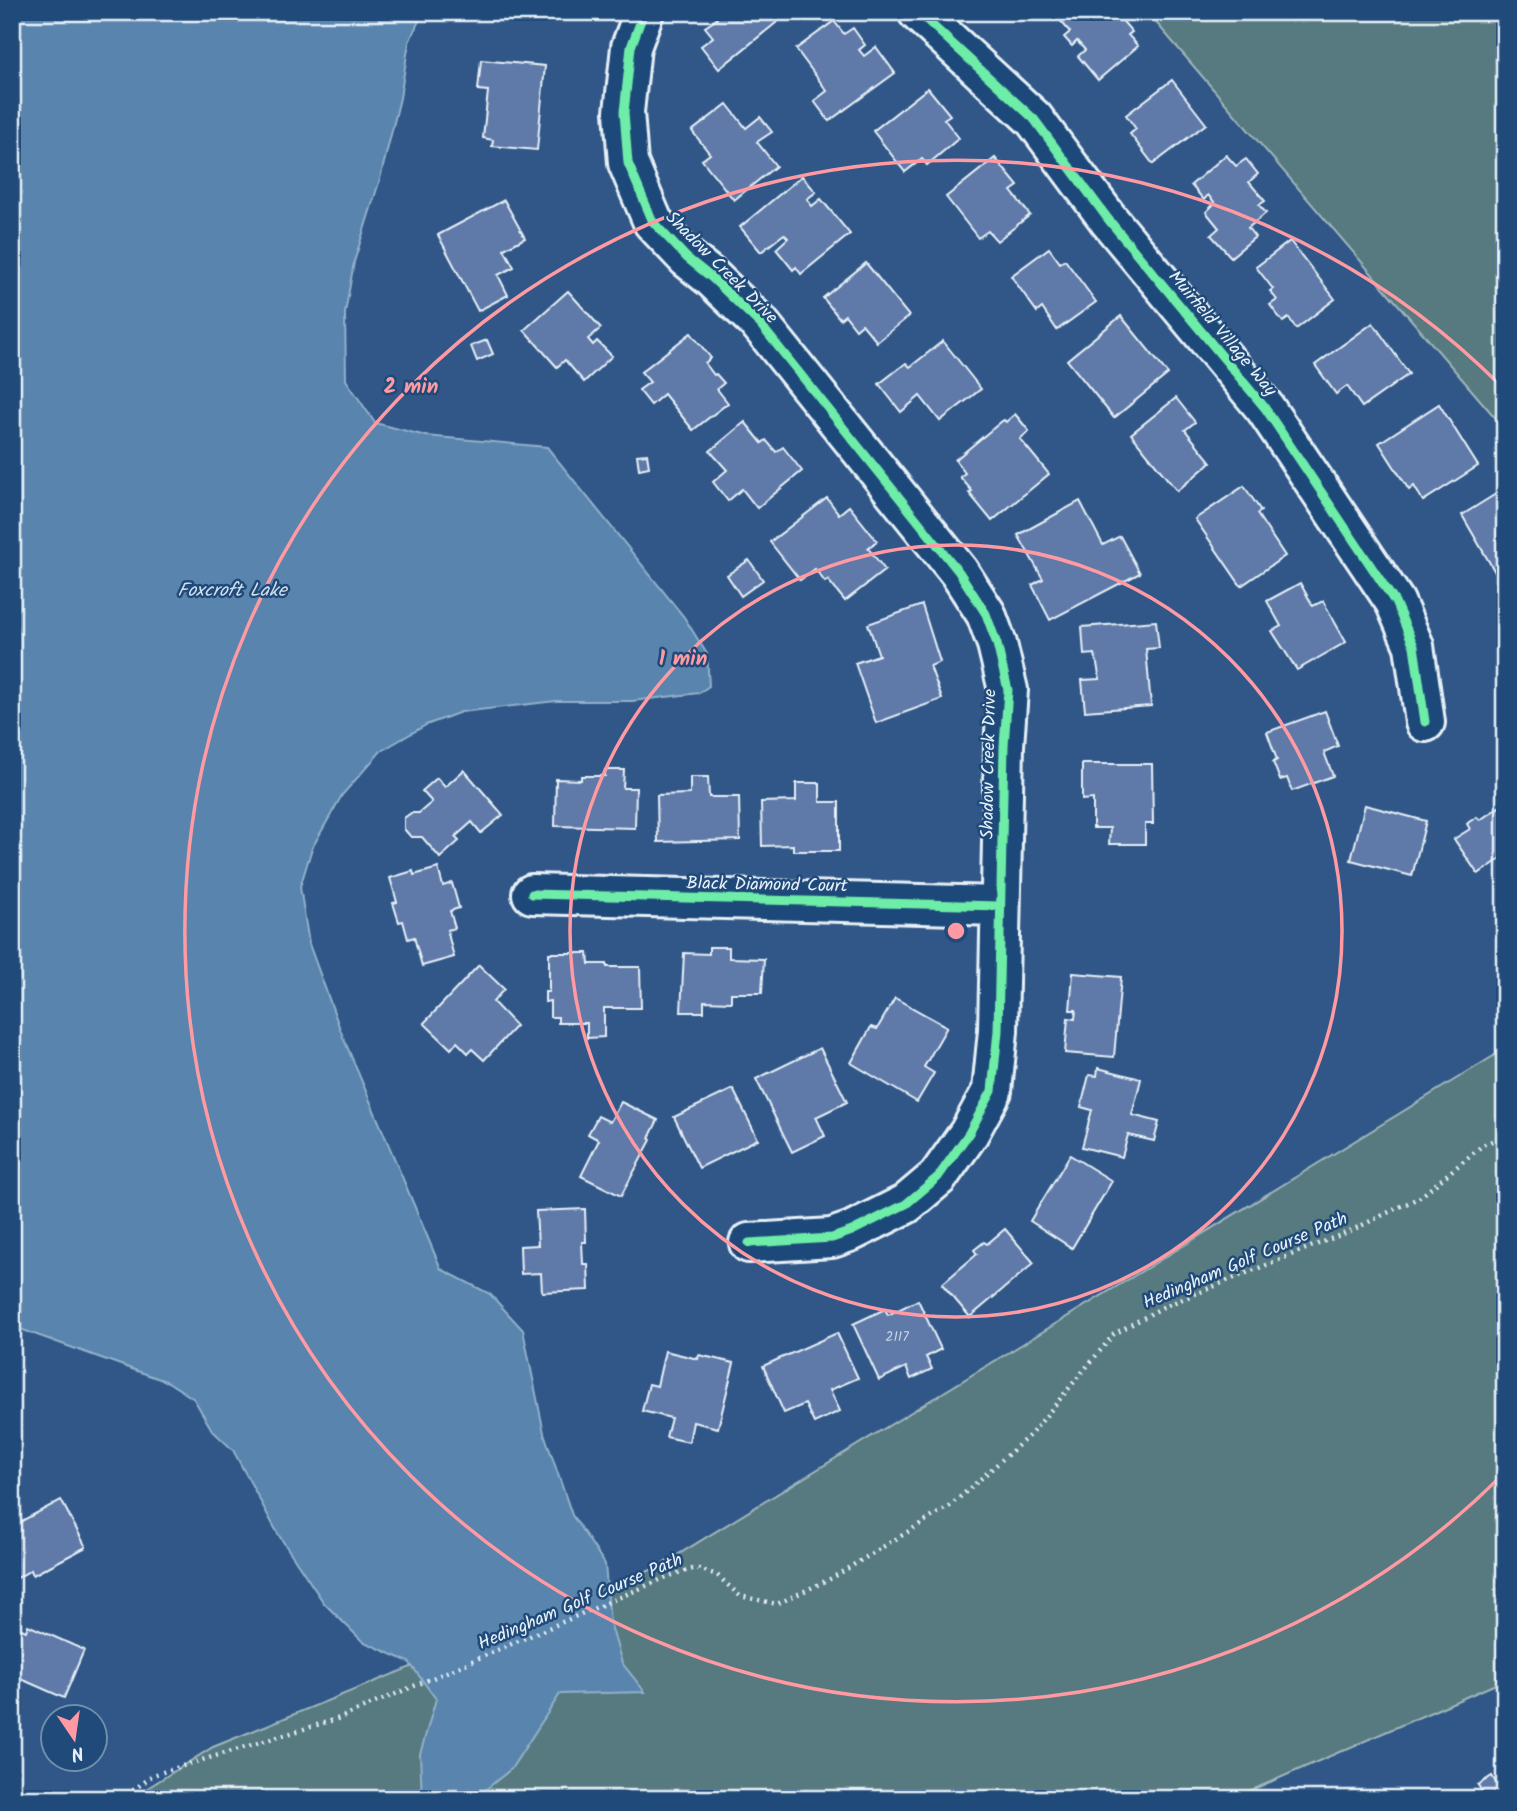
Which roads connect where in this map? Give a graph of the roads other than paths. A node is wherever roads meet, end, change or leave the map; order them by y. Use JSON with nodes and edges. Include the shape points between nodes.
{"nodes":[{"id":1,"x":644,"y":12,"type":"edge"},
{"id":2,"x":918,"y":12,"type":"edge"},
{"id":3,"x":1425,"y":722,"type":"dead end"},
{"id":4,"x":532,"y":894,"type":"dead end"},
{"id":5,"x":1000,"y":906,"type":"junction"},
{"id":6,"x":750,"y":1243,"type":"dead end"}],
"edges":[{"from":1,"to":5,"type":"street","name":"Shadow Creek Drive","via":[[631,47],[624,112],[628,163],[653,222],[760,324],[959,572],[986,614],[1008,690]]},
{"from":2,"to":3,"type":"street","name":"Muirfield Village Way","via":[[1034,119],[1108,219],[1265,408],[1395,602],[1414,646]]},
{"from":4,"to":5,"type":"street","name":"Black Diamond Court"},
{"from":5,"to":6,"type":"street","name":"Shadow Creek Drive","via":[[992,1091],[938,1177],[906,1204],[852,1231],[832,1238]]}]}
